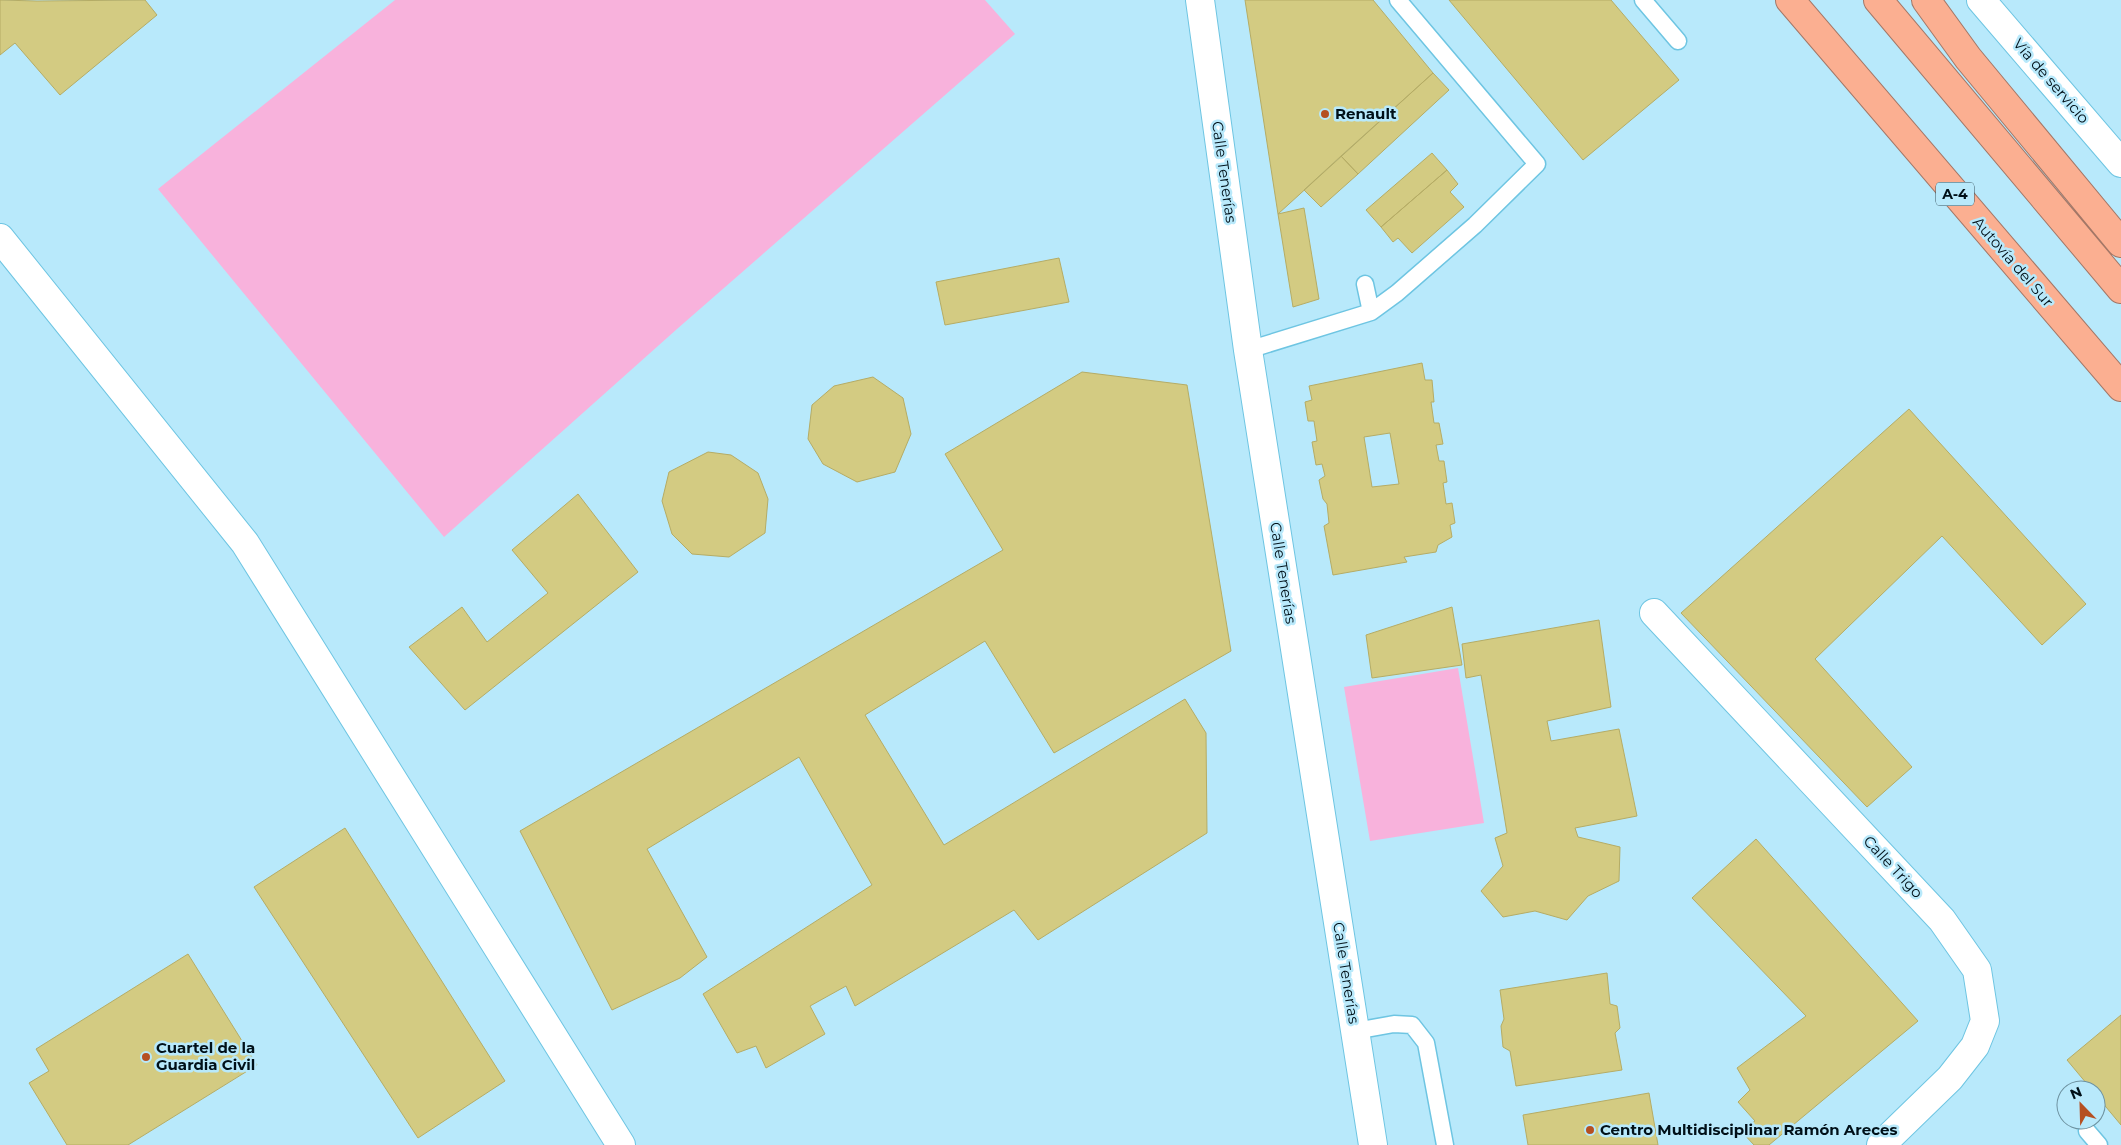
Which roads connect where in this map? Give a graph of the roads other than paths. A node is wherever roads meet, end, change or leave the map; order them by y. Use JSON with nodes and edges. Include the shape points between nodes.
{"nodes":[{"id":1,"x":1200,"y":0,"type":"edge"},
{"id":2,"x":1398,"y":0,"type":"edge"},
{"id":3,"x":1642,"y":0,"type":"edge"},
{"id":4,"x":1790,"y":0,"type":"edge"},
{"id":5,"x":1878,"y":0,"type":"edge"},
{"id":6,"x":1926,"y":0,"type":"edge"},
{"id":7,"x":1983,"y":0,"type":"edge"},
{"id":8,"x":1678,"y":41,"type":"dead end"},
{"id":9,"x":2121,"y":163,"type":"edge"},
{"id":10,"x":0,"y":238,"type":"edge"},
{"id":11,"x":2121,"y":243,"type":"edge"},
{"id":12,"x":1365,"y":284,"type":"dead end"},
{"id":13,"x":2121,"y":289,"type":"edge"},
{"id":14,"x":1370,"y":312,"type":"junction"},
{"id":15,"x":1248,"y":350,"type":"junction"},
{"id":16,"x":2121,"y":386,"type":"edge"},
{"id":17,"x":1654,"y":613,"type":"dead end"},
{"id":18,"x":1355,"y":1031,"type":"junction"},
{"id":19,"x":2087,"y":1131,"type":"dead end"},
{"id":20,"x":621,"y":1145,"type":"edge"},
{"id":21,"x":1373,"y":1145,"type":"edge"},
{"id":22,"x":1445,"y":1145,"type":"edge"},
{"id":23,"x":1882,"y":1145,"type":"edge"},
{"id":24,"x":2099,"y":1145,"type":"edge"}],
"edges":[{"from":1,"to":15,"type":"street","name":"Calle Tenerías"},
{"from":2,"to":14,"type":"lane","via":[[1537,164],[1475,225],[1397,293]]},
{"from":3,"to":8,"type":"lane"},
{"from":4,"to":16,"type":"highway","name":"Autovía del Sur","number":"A-4"},
{"from":5,"to":13,"type":"highway"},
{"from":6,"to":11,"type":"highway","via":[[1968,58]]},
{"from":7,"to":9,"type":"street","name":"Vía de servicio"},
{"from":10,"to":20,"type":"street","via":[[245,543]]},
{"from":12,"to":14,"type":"lane"},
{"from":14,"to":15,"type":"lane"},
{"from":15,"to":18,"type":"street","name":"Calle Tenerías"},
{"from":17,"to":23,"type":"street","name":"Calle Trigo","via":[[1942,920],[1978,970],[1985,1021],[1975,1046],[1950,1078]]},
{"from":18,"to":21,"type":"street","name":"Calle Tenerías"},
{"from":18,"to":22,"type":"lane","via":[[1394,1024],[1412,1025],[1426,1043]]},
{"from":19,"to":24,"type":"lane"}]}
